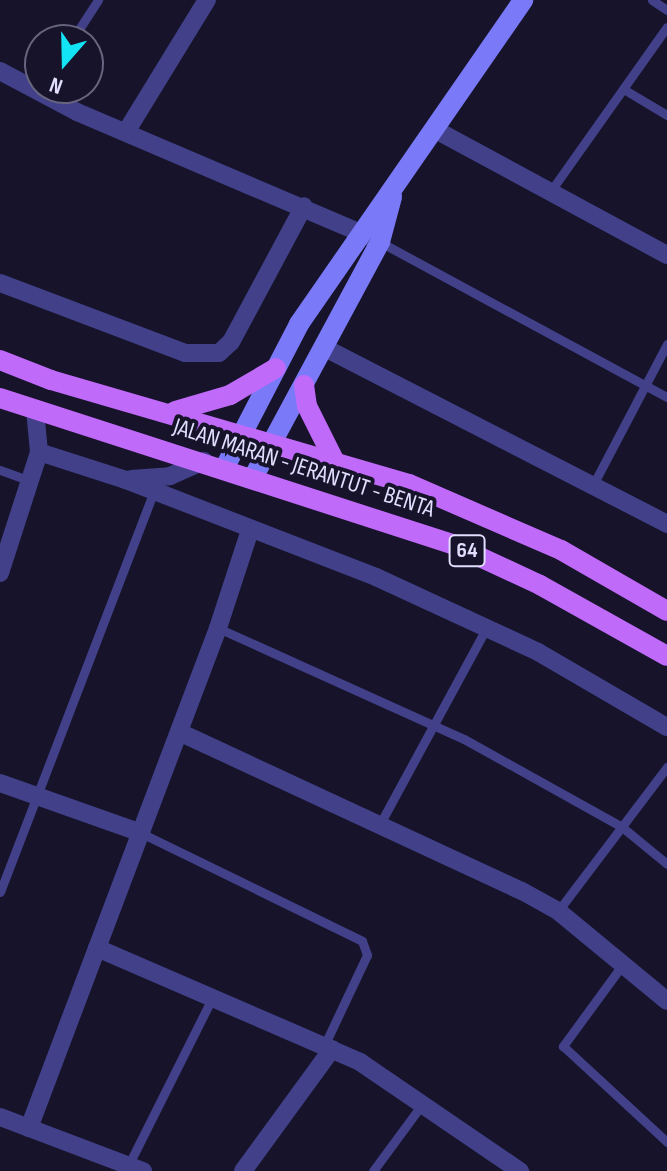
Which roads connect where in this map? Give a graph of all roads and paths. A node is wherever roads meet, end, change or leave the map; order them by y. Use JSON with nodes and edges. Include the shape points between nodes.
{"nodes":[{"id":1,"x":98,"y":0,"type":"edge"},
{"id":2,"x":207,"y":0,"type":"edge"},
{"id":3,"x":523,"y":0,"type":"edge"},
{"id":4,"x":652,"y":0,"type":"edge"},
{"id":5,"x":667,"y":10,"type":"edge"},
{"id":6,"x":82,"y":24,"type":"edge"},
{"id":7,"x":667,"y":27,"type":"edge"},
{"id":8,"x":0,"y":71,"type":"edge"},
{"id":9,"x":24,"y":82,"type":"edge"},
{"id":10,"x":625,"y":90,"type":"junction"},
{"id":11,"x":69,"y":104,"type":"edge"},
{"id":12,"x":667,"y":115,"type":"edge"},
{"id":13,"x":434,"y":129,"type":"junction"},
{"id":14,"x":126,"y":132,"type":"junction"},
{"id":15,"x":550,"y":192,"type":"junction"},
{"id":16,"x":393,"y":193,"type":"junction"},
{"id":17,"x":304,"y":206,"type":"junction"},
{"id":18,"x":359,"y":231,"type":"junction"},
{"id":19,"x":380,"y":242,"type":"junction"},
{"id":20,"x":667,"y":255,"type":"edge"},
{"id":21,"x":0,"y":283,"type":"edge"},
{"id":22,"x":667,"y":344,"type":"edge"},
{"id":23,"x":325,"y":348,"type":"junction"},
{"id":24,"x":0,"y":360,"type":"edge"},
{"id":25,"x":276,"y":368,"type":"junction"},
{"id":26,"x":304,"y":385,"type":"junction"},
{"id":27,"x":646,"y":385,"type":"junction"},
{"id":28,"x":667,"y":397,"type":"edge"},
{"id":29,"x":0,"y":398,"type":"edge"},
{"id":30,"x":35,"y":410,"type":"junction"},
{"id":31,"x":171,"y":412,"type":"junction"},
{"id":32,"x":242,"y":432,"type":"junction"},
{"id":33,"x":271,"y":441,"type":"junction"},
{"id":34,"x":39,"y":452,"type":"junction"},
{"id":35,"x":334,"y":460,"type":"junction"},
{"id":36,"x":204,"y":461,"type":"junction"},
{"id":37,"x":225,"y":467,"type":"junction"},
{"id":38,"x":0,"y":470,"type":"edge"},
{"id":39,"x":254,"y":476,"type":"junction"},
{"id":40,"x":126,"y":480,"type":"junction"},
{"id":41,"x":31,"y":481,"type":"junction"},
{"id":42,"x":594,"y":483,"type":"junction"},
{"id":43,"x":154,"y":490,"type":"junction"},
{"id":44,"x":667,"y":524,"type":"edge"},
{"id":45,"x":250,"y":530,"type":"junction"},
{"id":46,"x":0,"y":570,"type":"edge"},
{"id":47,"x":667,"y":611,"type":"edge"},
{"id":48,"x":487,"y":627,"type":"junction"},
{"id":49,"x":218,"y":628,"type":"junction"},
{"id":50,"x":667,"y":656,"type":"edge"},
{"id":51,"x":435,"y":725,"type":"junction"},
{"id":52,"x":667,"y":727,"type":"edge"},
{"id":53,"x":179,"y":732,"type":"junction"},
{"id":54,"x":667,"y":767,"type":"edge"},
{"id":55,"x":0,"y":783,"type":"edge"},
{"id":56,"x":36,"y":796,"type":"junction"},
{"id":57,"x":381,"y":822,"type":"junction"},
{"id":58,"x":622,"y":827,"type":"junction"},
{"id":59,"x":141,"y":833,"type":"junction"},
{"id":60,"x":667,"y":864,"type":"edge"},
{"id":61,"x":0,"y":892,"type":"edge"},
{"id":62,"x":558,"y":911,"type":"junction"},
{"id":63,"x":97,"y":948,"type":"junction"},
{"id":64,"x":623,"y":964,"type":"junction"},
{"id":65,"x":212,"y":998,"type":"junction"},
{"id":66,"x":667,"y":1001,"type":"edge"},
{"id":67,"x":328,"y":1048,"type":"junction"},
{"id":68,"x":425,"y":1101,"type":"junction"},
{"id":69,"x":0,"y":1117,"type":"edge"},
{"id":70,"x":29,"y":1128,"type":"junction"},
{"id":71,"x":667,"y":1142,"type":"edge"},
{"id":72,"x":136,"y":1168,"type":"edge"},
{"id":73,"x":510,"y":1168,"type":"edge"},
{"id":74,"x":243,"y":1171,"type":"edge"},
{"id":75,"x":373,"y":1171,"type":"edge"}],
"edges":[{"from":1,"to":6,"type":"lane"},
{"from":2,"to":14,"type":"street"},
{"from":3,"to":13,"type":"street"},
{"from":4,"to":5,"type":"lane"},
{"from":7,"to":10,"type":"lane"},
{"from":8,"to":9,"type":"street"},
{"from":10,"to":12,"type":"lane"},
{"from":10,"to":15,"type":"lane"},
{"from":11,"to":14,"type":"street"},
{"from":13,"to":15,"type":"street"},
{"from":13,"to":16,"type":"street"},
{"from":14,"to":17,"type":"street"},
{"from":15,"to":20,"type":"street"},
{"from":16,"to":18,"type":"street"},
{"from":16,"to":19,"type":"street"},
{"from":17,"to":18,"type":"street"},
{"from":17,"to":21,"type":"street","via":[[231,342],[219,353],[185,353]]},
{"from":18,"to":19,"type":"street"},
{"from":18,"to":25,"type":"street"},
{"from":19,"to":23,"type":"street"},
{"from":19,"to":27,"type":"lane"},
{"from":22,"to":27,"type":"lane"},
{"from":23,"to":26,"type":"street"},
{"from":23,"to":42,"type":"street"},
{"from":24,"to":31,"type":"main road","name":"JALAN MARAN - JERANTUT - BENTA","number":"64"},
{"from":25,"to":31,"type":"main road","via":[[230,395]]},
{"from":25,"to":32,"type":"street"},
{"from":26,"to":33,"type":"street"},
{"from":26,"to":35,"type":"main road","via":[[307,406]]},
{"from":27,"to":28,"type":"lane"},
{"from":27,"to":42,"type":"lane"},
{"from":29,"to":30,"type":"main road","name":"JALAN MARAN - JERANTUT - BENTA","number":"64"},
{"from":30,"to":34,"type":"street"},
{"from":30,"to":36,"type":"main road","name":"JALAN MARAN - JERANTUT - BENTA","number":"64"},
{"from":31,"to":32,"type":"main road","name":"JALAN MARAN - JERANTUT - BENTA","number":"64"},
{"from":32,"to":33,"type":"main road","name":"JALAN MARAN - JERANTUT - BENTA","number":"64"},
{"from":32,"to":37,"type":"street"},
{"from":33,"to":35,"type":"main road","name":"JALAN MARAN - JERANTUT - BENTA","number":"64"},
{"from":33,"to":39,"type":"street"},
{"from":34,"to":40,"type":"street"},
{"from":34,"to":41,"type":"street"},
{"from":35,"to":47,"type":"main road","name":"JALAN MARAN - JERANTUT - BENTA","number":"64","via":[[490,517],[561,550]]},
{"from":36,"to":37,"type":"main road","name":"JALAN MARAN - JERANTUT - BENTA","number":"64"},
{"from":36,"to":40,"type":"street","via":[[170,476]]},
{"from":37,"to":39,"type":"main road","name":"JALAN MARAN - JERANTUT - BENTA","number":"64"},
{"from":38,"to":41,"type":"lane"},
{"from":39,"to":50,"type":"main road","name":"JALAN MARAN - JERANTUT - BENTA","number":"64","via":[[454,545],[540,585]]},
{"from":40,"to":43,"type":"street"},
{"from":41,"to":46,"type":"street"},
{"from":42,"to":44,"type":"street"},
{"from":43,"to":45,"type":"street"},
{"from":43,"to":56,"type":"lane"},
{"from":45,"to":48,"type":"street"},
{"from":45,"to":49,"type":"street"},
{"from":48,"to":51,"type":"lane"},
{"from":48,"to":52,"type":"street"},
{"from":49,"to":51,"type":"lane"},
{"from":49,"to":53,"type":"street"},
{"from":51,"to":57,"type":"lane"},
{"from":51,"to":58,"type":"lane"},
{"from":53,"to":57,"type":"street"},
{"from":53,"to":59,"type":"street"},
{"from":54,"to":58,"type":"lane"},
{"from":55,"to":56,"type":"street"},
{"from":56,"to":59,"type":"street"},
{"from":56,"to":61,"type":"lane"},
{"from":57,"to":62,"type":"street"},
{"from":58,"to":60,"type":"lane"},
{"from":58,"to":62,"type":"lane"},
{"from":59,"to":63,"type":"street"},
{"from":59,"to":67,"type":"lane","via":[[362,941],[367,955]]},
{"from":62,"to":64,"type":"street"},
{"from":63,"to":65,"type":"street"},
{"from":63,"to":70,"type":"street"},
{"from":64,"to":66,"type":"street"},
{"from":64,"to":71,"type":"lane","via":[[563,1046]]},
{"from":65,"to":67,"type":"street"},
{"from":65,"to":72,"type":"lane"},
{"from":67,"to":68,"type":"street"},
{"from":67,"to":74,"type":"street"},
{"from":68,"to":73,"type":"street"},
{"from":68,"to":75,"type":"lane"},
{"from":69,"to":70,"type":"street"},
{"from":70,"to":72,"type":"street"}]}
